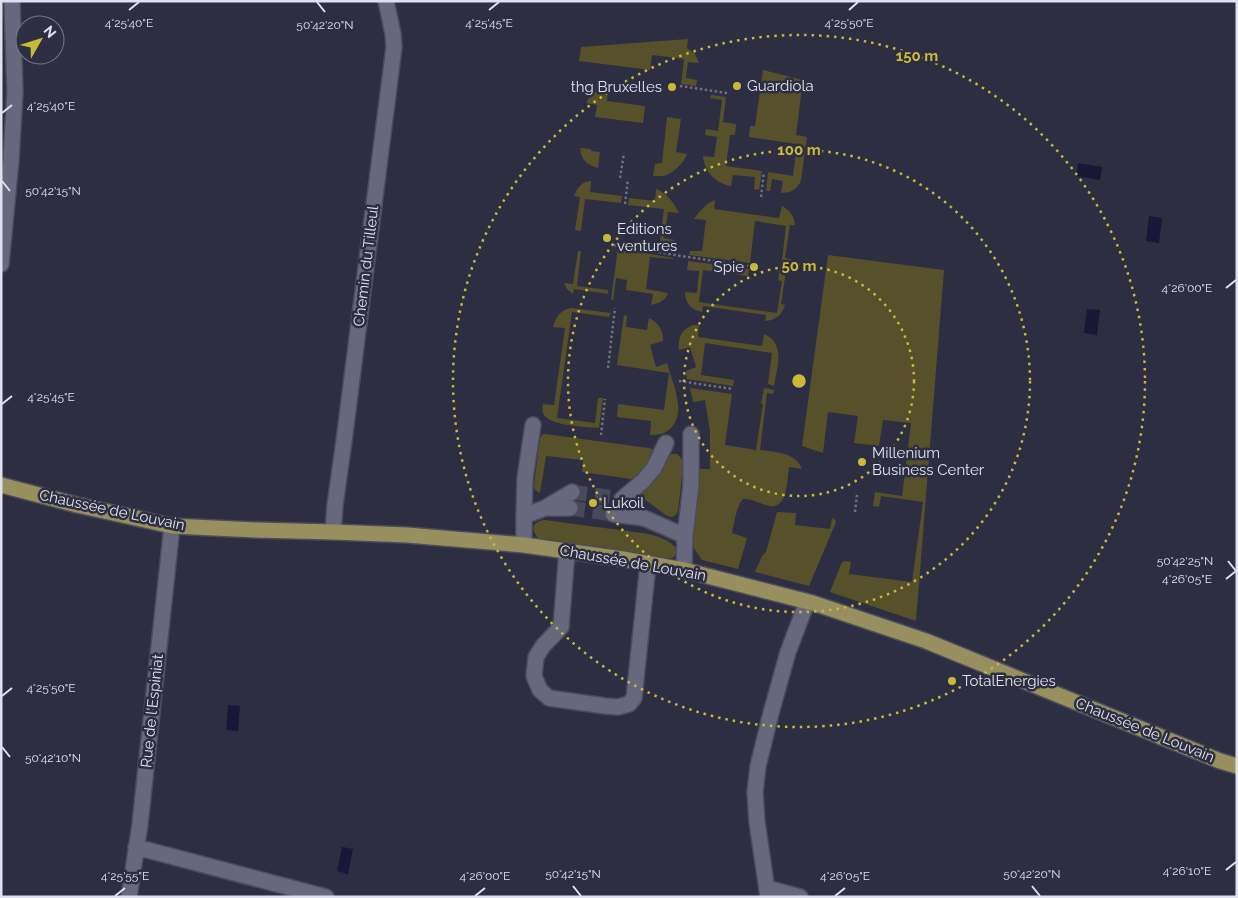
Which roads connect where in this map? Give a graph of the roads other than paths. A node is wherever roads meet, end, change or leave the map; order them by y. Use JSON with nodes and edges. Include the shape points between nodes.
{"nodes":[{"id":1,"x":12,"y":1,"type":"edge"},
{"id":2,"x":386,"y":1,"type":"edge"},
{"id":3,"x":1,"y":264,"type":"edge"},
{"id":4,"x":533,"y":425,"type":"dead end"},
{"id":5,"x":691,"y":434,"type":"dead end"},
{"id":6,"x":666,"y":443,"type":"dead end"},
{"id":7,"x":1,"y":485,"type":"edge"},
{"id":8,"x":572,"y":492,"type":"tunnel mouth"},
{"id":9,"x":545,"y":508,"type":"junction"},
{"id":10,"x":570,"y":508,"type":"tunnel mouth"},
{"id":11,"x":613,"y":514,"type":"tunnel mouth"},
{"id":12,"x":524,"y":516,"type":"junction"},
{"id":13,"x":644,"y":518,"type":"junction"},
{"id":14,"x":172,"y":526,"type":"junction"},
{"id":15,"x":333,"y":532,"type":"junction"},
{"id":16,"x":686,"y":536,"type":"junction"},
{"id":17,"x":524,"y":545,"type":"junction"},
{"id":18,"x":567,"y":551,"type":"junction"},
{"id":19,"x":648,"y":564,"type":"junction"},
{"id":20,"x":684,"y":570,"type":"junction"},
{"id":21,"x":807,"y":602,"type":"junction"},
{"id":22,"x":1220,"y":761,"type":"junction"},
{"id":23,"x":1237,"y":766,"type":"edge"},
{"id":24,"x":1237,"y":771,"type":"edge"},
{"id":25,"x":136,"y":847,"type":"junction"},
{"id":26,"x":768,"y":892,"type":"edge"},
{"id":27,"x":129,"y":897,"type":"edge"},
{"id":28,"x":326,"y":897,"type":"edge"},
{"id":29,"x":800,"y":897,"type":"edge"}],
"edges":[{"from":1,"to":3,"type":"street","via":[[15,92]]},
{"from":2,"to":15,"type":"street","name":"Chemin du Tilleul","via":[[394,47]]},
{"from":4,"to":12,"type":"street","via":[[525,478]]},
{"from":5,"to":16,"type":"street"},
{"from":6,"to":13,"type":"street","via":[[654,468],[643,481],[618,498]]},
{"from":7,"to":14,"type":"main road","name":"Chaussée de Louvain"},
{"from":8,"to":9,"type":"street"},
{"from":9,"to":10,"type":"street"},
{"from":9,"to":12,"type":"street"},
{"from":11,"to":13,"type":"street"},
{"from":12,"to":17,"type":"street"},
{"from":13,"to":16,"type":"street"},
{"from":14,"to":15,"type":"main road","name":"Chaussée de Louvain"},
{"from":14,"to":25,"type":"street","name":"Rue de l'Espiniat"},
{"from":15,"to":17,"type":"main road","name":"Chaussée de Louvain"},
{"from":16,"to":20,"type":"street"},
{"from":17,"to":18,"type":"main road","name":"Chaussée de Louvain"},
{"from":18,"to":19,"type":"main road","name":"Chaussée de Louvain"},
{"from":18,"to":19,"type":"street","via":[[561,627],[536,656],[534,676],[540,690],[549,698],[618,707],[634,698]]},
{"from":19,"to":20,"type":"main road","name":"Chaussée de Louvain"},
{"from":20,"to":21,"type":"main road","name":"Chaussée de Louvain"},
{"from":21,"to":22,"type":"main road","name":"Chaussée de Louvain","via":[[926,641]]},
{"from":21,"to":26,"type":"street","via":[[788,652],[757,774],[757,822]]},
{"from":22,"to":23,"type":"main road","name":"Chaussée de Louvain"},
{"from":22,"to":24,"type":"street"},
{"from":25,"to":27,"type":"street","name":"Rue de l'Espiniat"},
{"from":25,"to":28,"type":"street"},
{"from":26,"to":29,"type":"street"}]}
